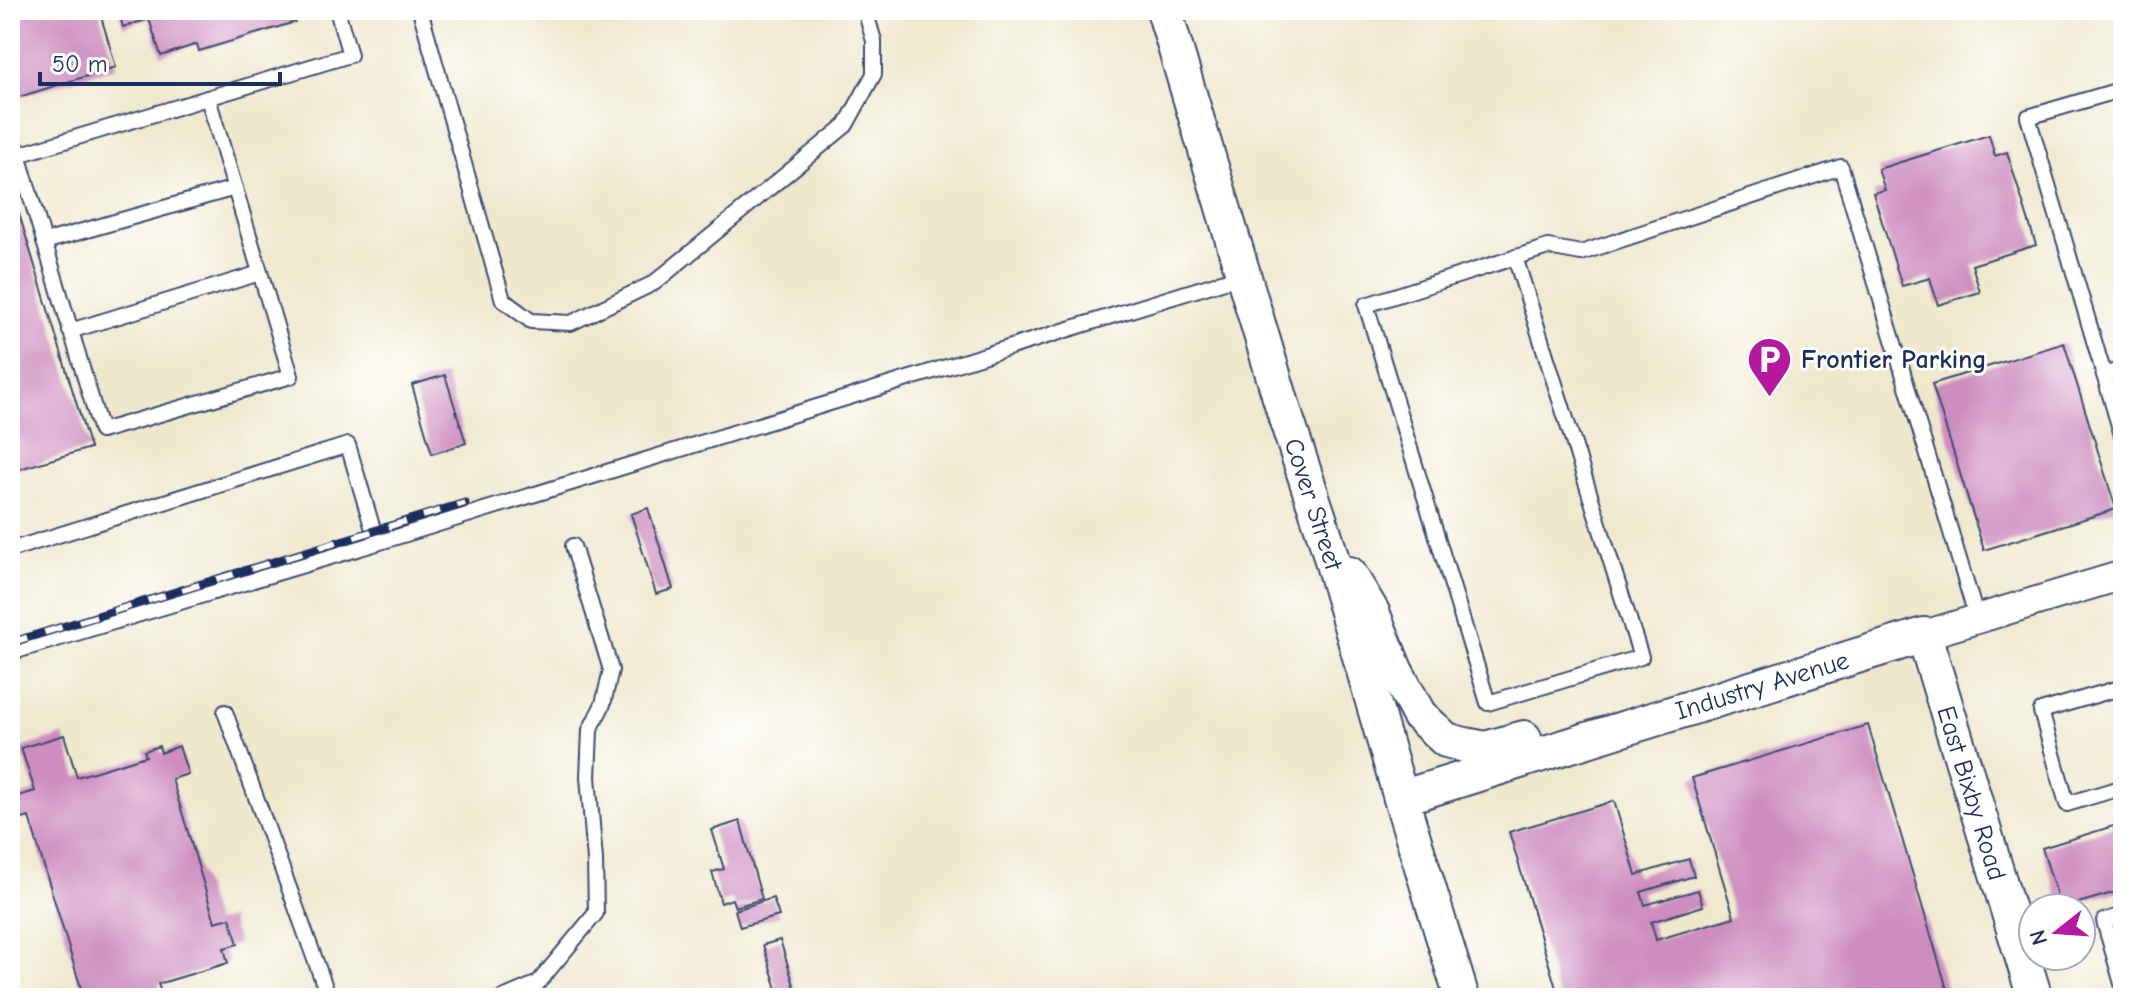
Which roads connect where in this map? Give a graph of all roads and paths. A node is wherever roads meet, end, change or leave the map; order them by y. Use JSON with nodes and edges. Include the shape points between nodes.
{"nodes":[{"id":1,"x":337,"y":10,"type":"edge"},
{"id":2,"x":420,"y":10,"type":"edge"},
{"id":3,"x":865,"y":10,"type":"edge"},
{"id":4,"x":1164,"y":10,"type":"edge"},
{"id":5,"x":2123,"y":89,"type":"edge"},
{"id":6,"x":208,"y":98,"type":"junction"},
{"id":7,"x":10,"y":128,"type":"edge"},
{"id":8,"x":18,"y":155,"type":"junction"},
{"id":9,"x":235,"y":188,"type":"junction"},
{"id":10,"x":44,"y":242,"type":"junction"},
{"id":11,"x":1515,"y":257,"type":"junction"},
{"id":12,"x":260,"y":273,"type":"junction"},
{"id":13,"x":1244,"y":275,"type":"junction"},
{"id":14,"x":70,"y":331,"type":"junction"},
{"id":15,"x":2123,"y":369,"type":"edge"},
{"id":16,"x":2104,"y":375,"type":"junction"},
{"id":17,"x":2123,"y":439,"type":"edge"},
{"id":18,"x":1325,"y":536,"type":"junction"},
{"id":19,"x":377,"y":543,"type":"junction"},
{"id":20,"x":573,"y":546,"type":"dead end"},
{"id":21,"x":10,"y":550,"type":"edge"},
{"id":22,"x":2123,"y":575,"type":"edge"},
{"id":23,"x":1977,"y":619,"type":"junction"},
{"id":24,"x":1924,"y":635,"type":"junction"},
{"id":25,"x":10,"y":653,"type":"edge"},
{"id":26,"x":2123,"y":687,"type":"edge"},
{"id":27,"x":225,"y":712,"type":"dead end"},
{"id":28,"x":1658,"y":718,"type":"junction"},
{"id":29,"x":2123,"y":787,"type":"edge"},
{"id":30,"x":1401,"y":798,"type":"junction"},
{"id":31,"x":2123,"y":915,"type":"edge"},
{"id":32,"x":2123,"y":987,"type":"edge"},
{"id":33,"x":329,"y":998,"type":"edge"},
{"id":34,"x":503,"y":998,"type":"edge"},
{"id":35,"x":1462,"y":998,"type":"edge"},
{"id":36,"x":2035,"y":998,"type":"edge"}],
"edges":[{"from":1,"to":6,"type":"lane","via":[[350,55]]},
{"from":2,"to":3,"type":"lane","via":[[503,300],[531,321],[571,323],[654,283],[846,125],[874,74],[874,41]]},
{"from":4,"to":13,"type":"street","name":"Cover Street"},
{"from":5,"to":16,"type":"lane","via":[[2028,117]]},
{"from":6,"to":8,"type":"lane"},
{"from":6,"to":9,"type":"lane"},
{"from":7,"to":8,"type":"lane"},
{"from":8,"to":10,"type":"lane"},
{"from":9,"to":10,"type":"lane"},
{"from":9,"to":12,"type":"lane"},
{"from":10,"to":14,"type":"lane"},
{"from":11,"to":11,"type":"lane","via":[[1366,305],[1488,703],[1641,657]]},
{"from":11,"to":23,"type":"lane","via":[[1548,247],[1581,253],[1841,167]]},
{"from":12,"to":14,"type":"lane"},
{"from":12,"to":14,"type":"lane","via":[[291,376],[101,431]]},
{"from":13,"to":18,"type":"street","name":"Cover Street"},
{"from":13,"to":19,"type":"lane"},
{"from":15,"to":16,"type":"lane"},
{"from":16,"to":17,"type":"lane"},
{"from":18,"to":28,"type":"street","via":[[1372,612],[1419,715],[1446,740],[1485,749],[1605,721]]},
{"from":18,"to":30,"type":"street","name":"Cover Street"},
{"from":19,"to":21,"type":"lane","via":[[348,445]]},
{"from":19,"to":25,"type":"lane"},
{"from":20,"to":34,"type":"lane","via":[[611,670],[589,745],[596,913],[538,983]]},
{"from":22,"to":23,"type":"street","name":"Industry Avenue"},
{"from":23,"to":24,"type":"street","name":"Industry Avenue"},
{"from":24,"to":28,"type":"street","name":"Industry Avenue"},
{"from":24,"to":36,"type":"street","name":"East Bixby Road"},
{"from":26,"to":29,"type":"lane","via":[[2041,711],[2067,804]]},
{"from":27,"to":33,"type":"lane"},
{"from":28,"to":30,"type":"street","name":"Industry Avenue"},
{"from":30,"to":35,"type":"street","name":"Cover Street"},
{"from":31,"to":32,"type":"lane","via":[[2104,921]]}]}
